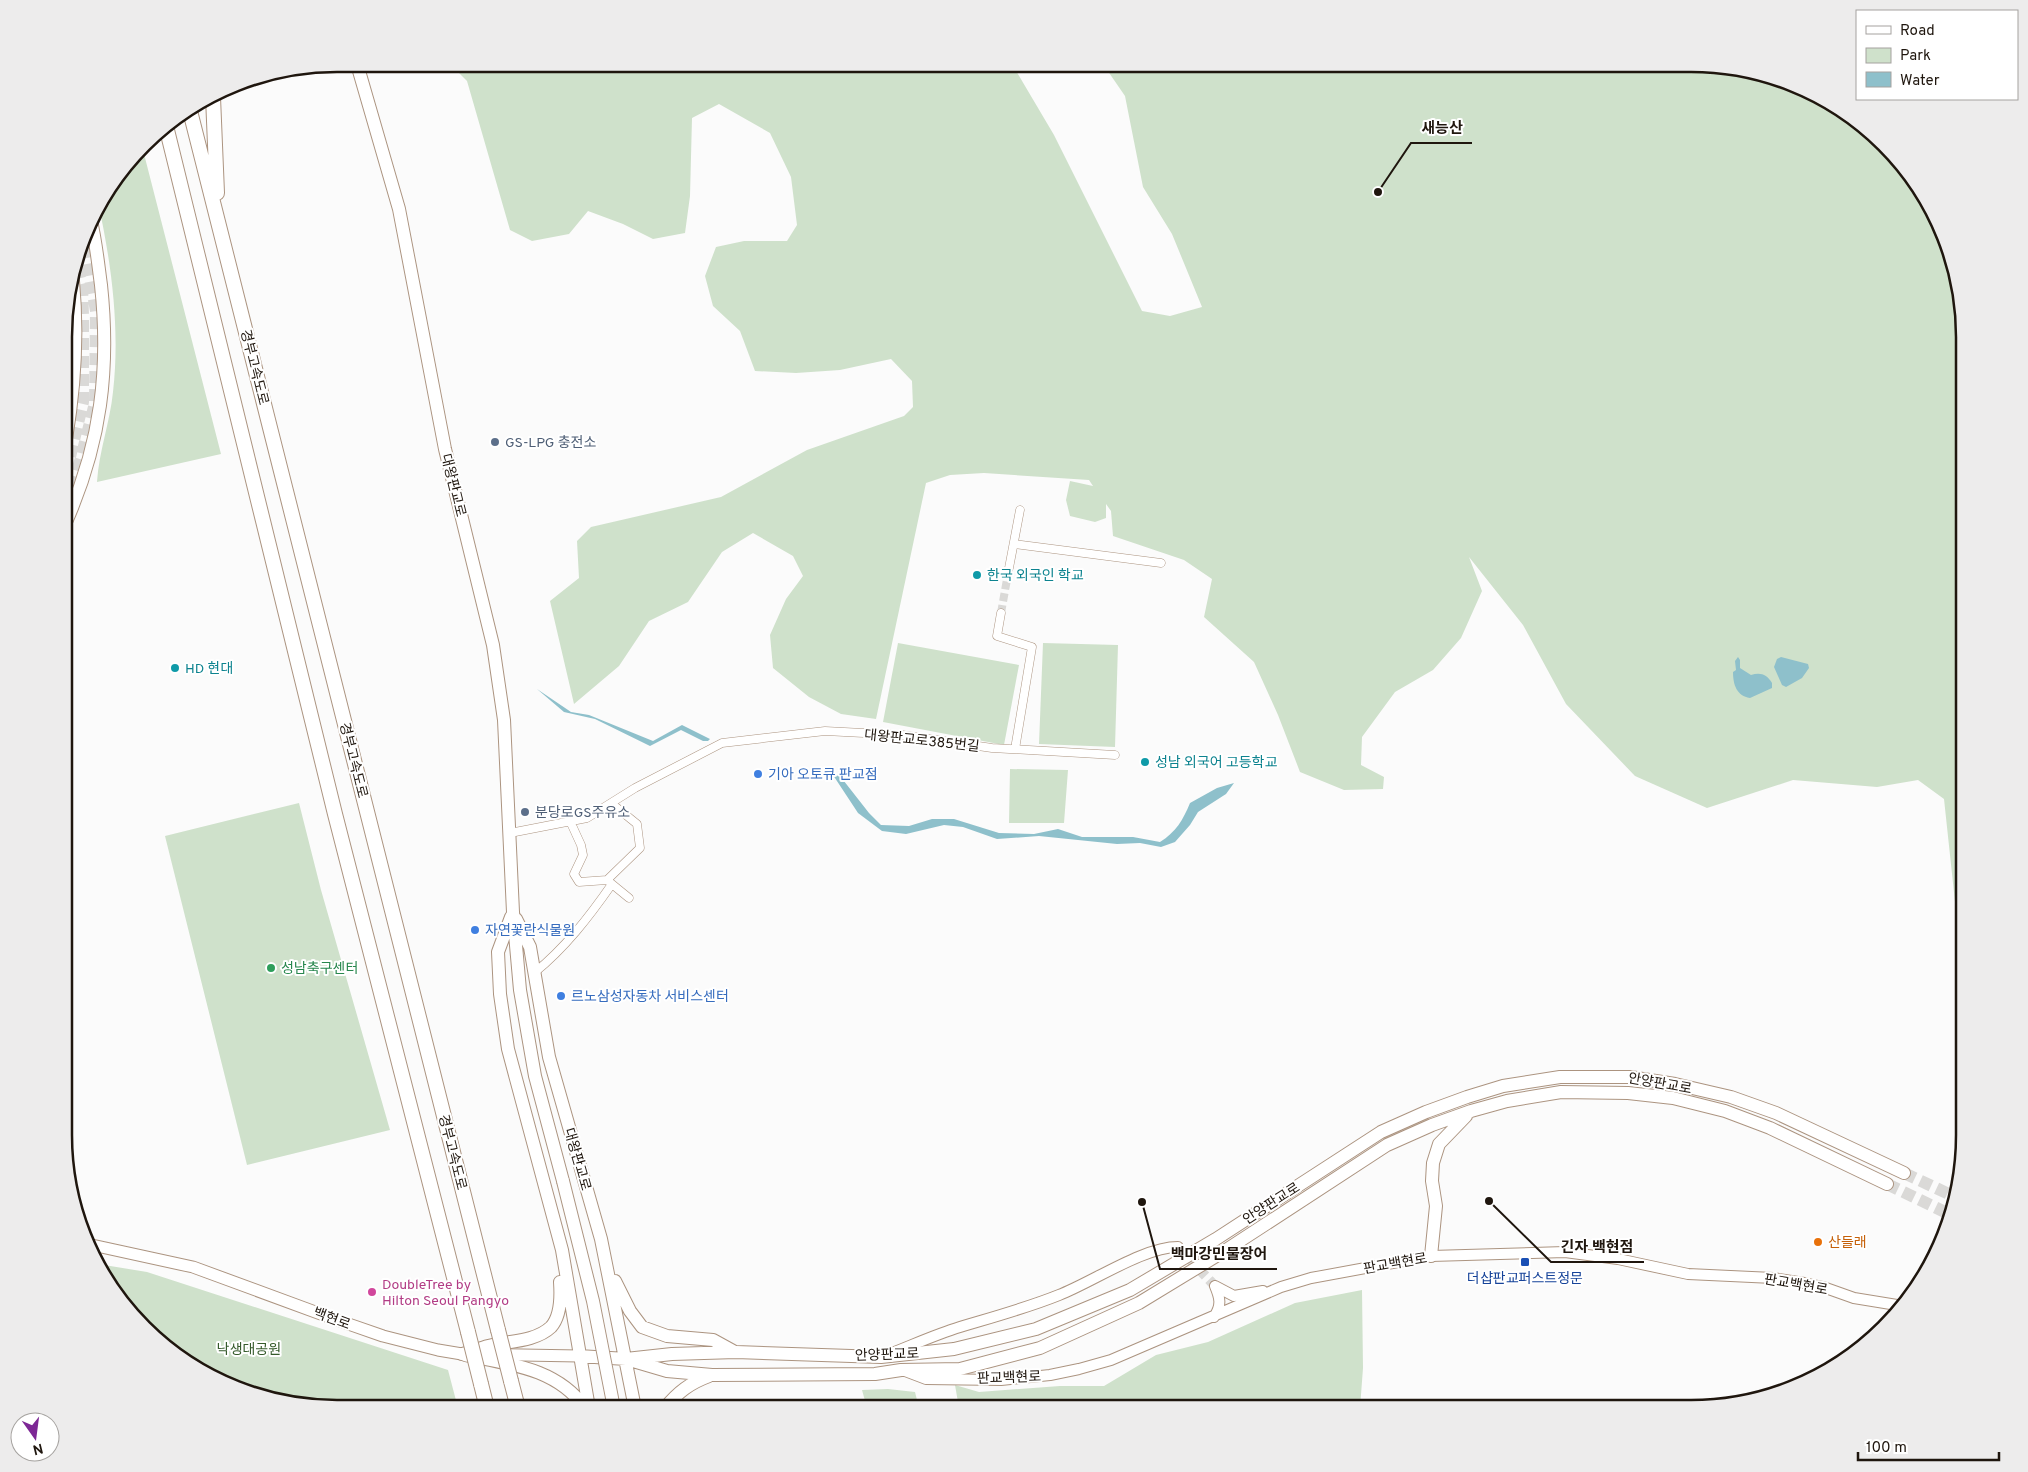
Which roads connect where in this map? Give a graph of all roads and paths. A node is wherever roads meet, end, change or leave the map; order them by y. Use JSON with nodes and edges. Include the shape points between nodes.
{"nodes":[{"id":1,"x":359,"y":72,"type":"edge"},
{"id":2,"x":213,"y":104,"type":"edge"},
{"id":3,"x":191,"y":116,"type":"edge"},
{"id":4,"x":168,"y":134,"type":"edge"},
{"id":5,"x":218,"y":221,"type":"junction"},
{"id":6,"x":94,"y":234,"type":"edge"},
{"id":7,"x":74,"y":309,"type":"edge"},
{"id":8,"x":73,"y":386,"type":"edge"},
{"id":9,"x":73,"y":503,"type":"edge"},
{"id":10,"x":1020,"y":510,"type":"dead end"},
{"id":11,"x":1014,"y":544,"type":"junction"},
{"id":12,"x":1161,"y":563,"type":"dead end"},
{"id":13,"x":1009,"y":568,"type":"tunnel mouth"},
{"id":14,"x":1001,"y":612,"type":"tunnel mouth"},
{"id":15,"x":1015,"y":749,"type":"junction"},
{"id":16,"x":1115,"y":755,"type":"dead end"},
{"id":17,"x":611,"y":803,"type":"junction"},
{"id":18,"x":570,"y":821,"type":"junction"},
{"id":19,"x":510,"y":833,"type":"junction"},
{"id":20,"x":610,"y":882,"type":"junction"},
{"id":21,"x":629,"y":898,"type":"dead end"},
{"id":22,"x":513,"y":912,"type":"junction"},
{"id":23,"x":534,"y":973,"type":"junction"},
{"id":24,"x":1471,"y":1111,"type":"junction"},
{"id":25,"x":1904,"y":1172,"type":"tunnel mouth"},
{"id":26,"x":1887,"y":1184,"type":"tunnel mouth"},
{"id":27,"x":601,"y":1239,"type":"junction"},
{"id":28,"x":98,"y":1246,"type":"edge"},
{"id":29,"x":1178,"y":1247,"type":"dead end"},
{"id":30,"x":562,"y":1250,"type":"junction"},
{"id":31,"x":1431,"y":1256,"type":"junction"},
{"id":32,"x":1281,"y":1288,"type":"junction"},
{"id":33,"x":1894,"y":1304,"type":"edge"},
{"id":34,"x":1214,"y":1317,"type":"junction"},
{"id":35,"x":736,"y":1352,"type":"junction"},
{"id":36,"x":462,"y":1354,"type":"junction"},
{"id":37,"x":579,"y":1356,"type":"junction"},
{"id":38,"x":881,"y":1357,"type":"junction"},
{"id":39,"x":626,"y":1359,"type":"junction"},
{"id":40,"x":901,"y":1370,"type":"junction"},
{"id":41,"x":712,"y":1376,"type":"junction"},
{"id":42,"x":485,"y":1400,"type":"edge"},
{"id":43,"x":516,"y":1400,"type":"edge"},
{"id":44,"x":579,"y":1400,"type":"edge"},
{"id":45,"x":587,"y":1400,"type":"edge"},
{"id":46,"x":612,"y":1400,"type":"edge"},
{"id":47,"x":634,"y":1400,"type":"edge"},
{"id":48,"x":672,"y":1400,"type":"edge"}],
"edges":[{"from":1,"to":19,"type":"main road","name":"대왕판교로","via":[[400,209],[445,449],[493,645],[504,720]]},
{"from":2,"to":5,"type":"highway"},
{"from":3,"to":5,"type":"highway","name":"경부고속도로"},
{"from":4,"to":42,"type":"highway","name":"경부고속도로","bridge":true,"via":[[332,805]]},
{"from":5,"to":43,"type":"highway","name":"경부고속도로","bridge":true},
{"from":6,"to":9,"type":"main road","via":[[105,325],[105,367],[99,415]]},
{"from":7,"to":8,"type":"main road"},
{"from":10,"to":11,"type":"street"},
{"from":11,"to":12,"type":"street"},
{"from":11,"to":13,"type":"street"},
{"from":14,"to":15,"type":"street","via":[[997,636],[1032,647]]},
{"from":15,"to":16,"type":"street","name":"대왕판교로385번길"},
{"from":15,"to":17,"type":"street","name":"대왕판교로385번길","via":[[902,735],[825,731],[722,743]]},
{"from":17,"to":18,"type":"street","name":"대왕판교로385번길","via":[[587,818]]},
{"from":17,"to":20,"type":"street","via":[[637,824],[640,848]]},
{"from":18,"to":19,"type":"street","name":"대왕판교로385번길"},
{"from":18,"to":20,"type":"street","via":[[583,856],[574,874],[579,882]]},
{"from":19,"to":22,"type":"main road","name":"대왕판교로"},
{"from":20,"to":21,"type":"street"},
{"from":20,"to":23,"type":"street","via":[[595,909],[557,954]]},
{"from":22,"to":23,"type":"main road","name":"대왕판교로","via":[[530,947]]},
{"from":22,"to":30,"type":"main road","name":"대왕판교로","via":[[498,952],[500,994],[508,1049]]},
{"from":22,"to":46,"type":"main road","name":"대왕판교로","bridge":true,"via":[[528,1044],[593,1301]]},
{"from":23,"to":27,"type":"main road","name":"대왕판교로","via":[[549,1057]]},
{"from":24,"to":26,"type":"main road","name":"안양판교로","via":[[1561,1092],[1628,1093],[1673,1098],[1725,1111],[1770,1128]]},
{"from":24,"to":31,"type":"main road","via":[[1439,1144],[1433,1163],[1436,1206]]},
{"from":24,"to":40,"type":"main road","name":"안양판교로","via":[[1388,1145],[1130,1308],[1040,1348],[960,1369]]},
{"from":25,"to":38,"type":"main road","name":"안양판교로","via":[[1776,1113],[1731,1097],[1675,1084],[1630,1077],[1569,1077],[1503,1086],[1426,1112],[1381,1132],[1216,1239],[1130,1290],[1036,1329],[954,1349]]},
{"from":27,"to":35,"type":"main road","via":[[618,1289],[642,1327],[667,1336],[712,1340]]},
{"from":27,"to":39,"type":"main road","name":"대왕판교로"},
{"from":28,"to":36,"type":"main road","name":"백현로","via":[[193,1267],[374,1333]]},
{"from":29,"to":38,"type":"street","via":[[1166,1247],[1139,1256],[1060,1295]]},
{"from":30,"to":36,"type":"main road","via":[[561,1295],[551,1327],[534,1337]]},
{"from":30,"to":37,"type":"main road","name":"대왕판교로"},
{"from":31,"to":32,"type":"street","name":"판교백현로","via":[[1311,1278]]},
{"from":31,"to":33,"type":"street","name":"판교백현로","via":[[1565,1252],[1688,1274],[1773,1278]]},
{"from":32,"to":34,"type":"street","name":"판교백현로"},
{"from":32,"to":34,"type":"street","via":[[1234,1296],[1215,1286],[1220,1308]]},
{"from":34,"to":40,"type":"street","name":"판교백현로","via":[[1111,1360],[1050,1375],[1001,1380],[926,1379]]},
{"from":35,"to":38,"type":"main road","name":"안양판교로"},
{"from":35,"to":39,"type":"main road","name":"안양판교로"},
{"from":36,"to":37,"type":"main road","name":"백현로"},
{"from":36,"to":44,"type":"main road","via":[[543,1374],[563,1384]]},
{"from":37,"to":39,"type":"main road","name":"안양판교로"},
{"from":37,"to":45,"type":"main road","name":"대왕판교로"},
{"from":39,"to":41,"type":"main road","name":"안양판교로","via":[[667,1371]]},
{"from":39,"to":47,"type":"main road","name":"대왕판교로"},
{"from":40,"to":41,"type":"main road","name":"안양판교로","via":[[875,1374]]},
{"from":41,"to":48,"type":"main road","via":[[692,1383]]}]}
